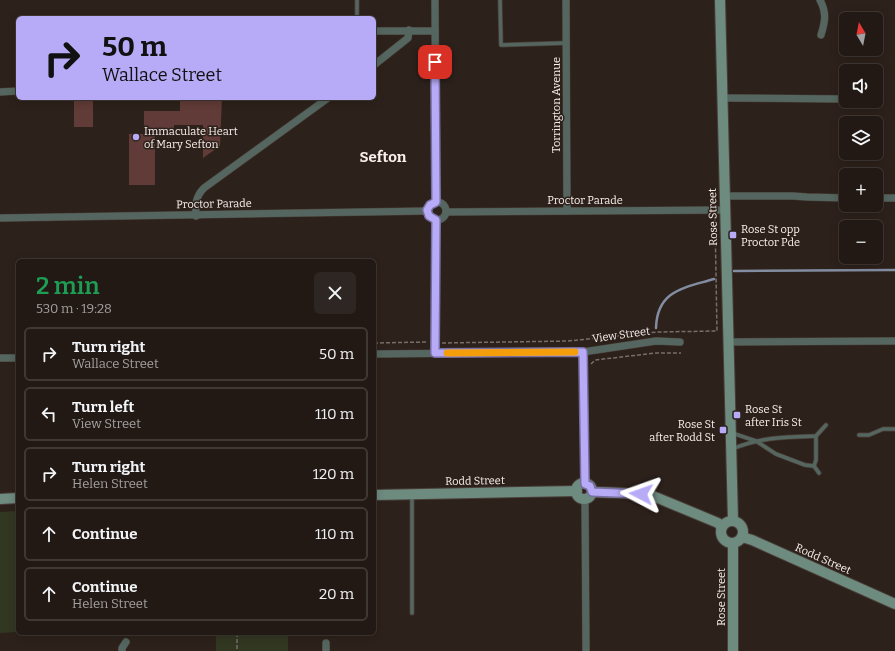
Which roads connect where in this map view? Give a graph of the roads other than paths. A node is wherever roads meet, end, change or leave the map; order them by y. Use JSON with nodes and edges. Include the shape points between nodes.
{"nodes":[{"id":1,"x":358,"y":0,"type":"edge"},
{"id":2,"x":435,"y":0,"type":"edge"},
{"id":3,"x":500,"y":0,"type":"edge"},
{"id":4,"x":566,"y":0,"type":"edge"},
{"id":5,"x":720,"y":0,"type":"edge"},
{"id":6,"x":820,"y":0,"type":"edge"},
{"id":7,"x":358,"y":16,"type":"edge"},
{"id":8,"x":409,"y":30,"type":"junction"},
{"id":9,"x":376,"y":31,"type":"edge"},
{"id":10,"x":435,"y":31,"type":"junction"},
{"id":11,"x":822,"y":35,"type":"dead end"},
{"id":12,"x":567,"y":43,"type":"junction"},
{"id":13,"x":376,"y":63,"type":"edge"},
{"id":14,"x":16,"y":91,"type":"edge"},
{"id":15,"x":0,"y":92,"type":"edge"},
{"id":16,"x":722,"y":98,"type":"junction"},
{"id":17,"x":839,"y":99,"type":"edge"},
{"id":18,"x":325,"y":100,"type":"edge"},
{"id":19,"x":725,"y":196,"type":"junction"},
{"id":20,"x":839,"y":198,"type":"edge"},
{"id":21,"x":883,"y":198,"type":"edge"},
{"id":22,"x":895,"y":198,"type":"edge"},
{"id":23,"x":436,"y":202,"type":"junction"},
{"id":24,"x":725,"y":210,"type":"junction"},
{"id":25,"x":428,"y":211,"type":"junction"},
{"id":26,"x":567,"y":211,"type":"junction"},
{"id":27,"x":446,"y":212,"type":"junction"},
{"id":28,"x":196,"y":216,"type":"junction"},
{"id":29,"x":0,"y":218,"type":"edge"},
{"id":30,"x":436,"y":220,"type":"junction"},
{"id":31,"x":895,"y":341,"type":"edge"},
{"id":32,"x":680,"y":342,"type":"dead end"},
{"id":33,"x":728,"y":342,"type":"junction"},
{"id":34,"x":583,"y":352,"type":"junction"},
{"id":35,"x":435,"y":353,"type":"junction"},
{"id":36,"x":376,"y":354,"type":"edge"},
{"id":37,"x":0,"y":358,"type":"edge"},
{"id":38,"x":16,"y":358,"type":"edge"},
{"id":39,"x":826,"y":425,"type":"dead end"},
{"id":40,"x":895,"y":429,"type":"edge"},
{"id":41,"x":730,"y":433,"type":"junction"},
{"id":42,"x":816,"y":436,"type":"junction"},
{"id":43,"x":859,"y":436,"type":"dead end"},
{"id":44,"x":756,"y":441,"type":"junction"},
{"id":45,"x":731,"y":449,"type":"junction"},
{"id":46,"x":814,"y":466,"type":"junction"},
{"id":47,"x":819,"y":473,"type":"dead end"},
{"id":48,"x":585,"y":484,"type":"junction"},
{"id":49,"x":577,"y":491,"type":"junction"},
{"id":50,"x":412,"y":494,"type":"junction"},
{"id":51,"x":376,"y":495,"type":"edge"},
{"id":52,"x":588,"y":495,"type":"junction"},
{"id":53,"x":16,"y":498,"type":"edge"},
{"id":54,"x":0,"y":499,"type":"edge"},
{"id":55,"x":733,"y":521,"type":"junction"},
{"id":56,"x":722,"y":527,"type":"junction"},
{"id":57,"x":742,"y":537,"type":"junction"},
{"id":58,"x":733,"y":543,"type":"junction"},
{"id":59,"x":895,"y":604,"type":"edge"},
{"id":60,"x":412,"y":613,"type":"dead end"},
{"id":61,"x":126,"y":642,"type":"dead end"},
{"id":62,"x":122,"y":651,"type":"edge"},
{"id":63,"x":586,"y":651,"type":"edge"},
{"id":64,"x":733,"y":651,"type":"edge"}],
"edges":[{"from":1,"to":7,"type":"lane"},
{"from":2,"to":10,"type":"street"},
{"from":3,"to":12,"type":"lane","via":[[501,45]]},
{"from":4,"to":12,"type":"street","name":"Torrington Avenue"},
{"from":5,"to":16,"type":"street","name":"Rose Street"},
{"from":6,"to":11,"type":"street","via":[[826,16]]},
{"from":8,"to":9,"type":"street"},
{"from":8,"to":10,"type":"street"},
{"from":8,"to":13,"type":"street","via":[[408,38]]},
{"from":10,"to":23,"type":"street"},
{"from":12,"to":26,"type":"street","name":"Torrington Avenue"},
{"from":14,"to":15,"type":"street"},
{"from":16,"to":17,"type":"street"},
{"from":16,"to":19,"type":"street","name":"Rose Street"},
{"from":18,"to":28,"type":"street","via":[[204,188],[198,194],[195,204]]},
{"from":19,"to":20,"type":"street"},
{"from":19,"to":24,"type":"street","name":"Rose Street"},
{"from":21,"to":22,"type":"street"},
{"from":23,"to":25,"type":"street","via":[[430,205]]},
{"from":23,"to":27,"type":"street","via":[[442,204]]},
{"from":24,"to":26,"type":"street","name":"Proctor Parade"},
{"from":24,"to":33,"type":"street","name":"Rose Street"},
{"from":25,"to":28,"type":"street","name":"Proctor Parade"},
{"from":25,"to":30,"type":"street","via":[[429,216]]},
{"from":26,"to":27,"type":"street","name":"Proctor Parade"},
{"from":27,"to":30,"type":"street","via":[[443,218]]},
{"from":28,"to":29,"type":"street","name":"Proctor Parade"},
{"from":30,"to":35,"type":"street"},
{"from":31,"to":33,"type":"street"},
{"from":32,"to":34,"type":"street","name":"View Street","via":[[656,341]]},
{"from":33,"to":41,"type":"street","name":"Rose Street"},
{"from":34,"to":35,"type":"street","name":"View Street"},
{"from":34,"to":48,"type":"street"},
{"from":35,"to":36,"type":"street","name":"View Street"},
{"from":37,"to":38,"type":"street"},
{"from":39,"to":42,"type":"lane"},
{"from":40,"to":43,"type":"lane","via":[[884,429]]},
{"from":41,"to":44,"type":"lane"},
{"from":41,"to":45,"type":"street","name":"Rose Street"},
{"from":42,"to":44,"type":"lane","via":[[780,436]]},
{"from":42,"to":46,"type":"lane"},
{"from":44,"to":45,"type":"lane"},
{"from":44,"to":46,"type":"lane","via":[[776,454]]},
{"from":45,"to":55,"type":"street","name":"Rose Street"},
{"from":46,"to":47,"type":"lane"},
{"from":48,"to":49,"type":"street","via":[[579,486]]},
{"from":48,"to":52,"type":"street","via":[[590,486]]},
{"from":49,"to":50,"type":"street","name":"Rodd Street"},
{"from":49,"to":52,"type":"street","via":[[579,497]]},
{"from":50,"to":51,"type":"street","name":"Rodd Street"},
{"from":50,"to":60,"type":"lane"},
{"from":52,"to":56,"type":"street","via":[[624,493],[653,496],[718,523]]},
{"from":52,"to":63,"type":"street"},
{"from":53,"to":54,"type":"street"},
{"from":55,"to":56,"type":"street"},
{"from":55,"to":57,"type":"street","via":[[743,527]]},
{"from":56,"to":58,"type":"street","via":[[723,538]]},
{"from":57,"to":58,"type":"street"},
{"from":57,"to":59,"type":"street","name":"Rodd Street"},
{"from":58,"to":64,"type":"street","name":"Rose Street"},
{"from":61,"to":62,"type":"street"}]}
